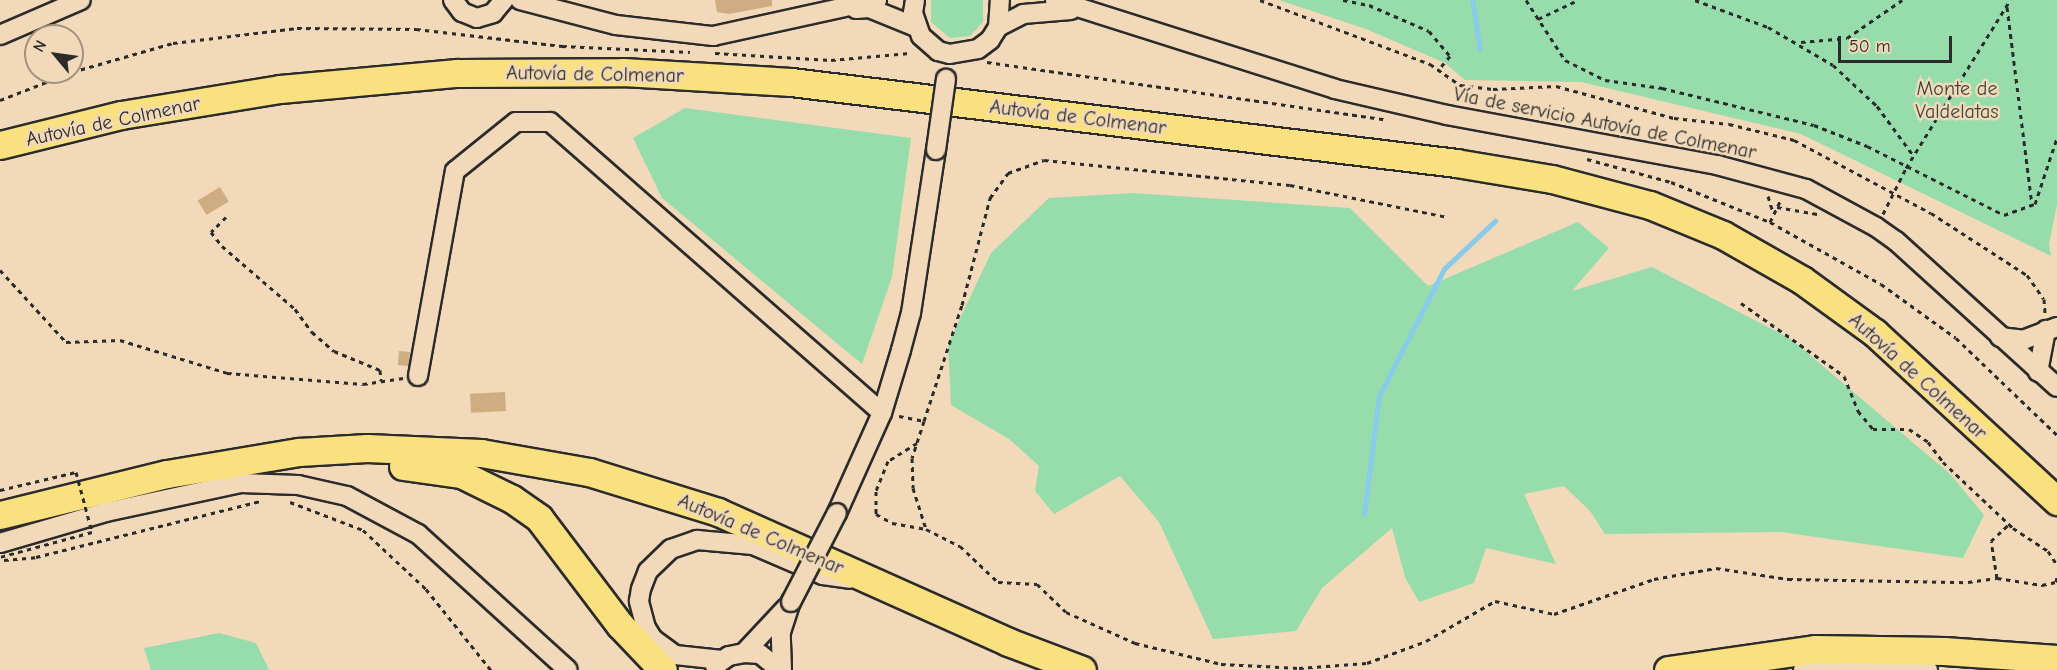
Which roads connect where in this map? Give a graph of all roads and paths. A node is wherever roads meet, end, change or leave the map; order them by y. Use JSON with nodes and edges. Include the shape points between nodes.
{"nodes":[{"id":1,"x":81,"y":0,"type":"edge"},
{"id":2,"x":453,"y":0,"type":"edge"},
{"id":3,"x":504,"y":0,"type":"edge"},
{"id":4,"x":520,"y":0,"type":"edge"},
{"id":5,"x":877,"y":0,"type":"edge"},
{"id":6,"x":915,"y":0,"type":"edge"},
{"id":7,"x":1000,"y":0,"type":"edge"},
{"id":8,"x":1055,"y":0,"type":"edge"},
{"id":9,"x":1260,"y":0,"type":"edge"},
{"id":10,"x":1343,"y":0,"type":"edge"},
{"id":11,"x":1368,"y":0,"type":"edge"},
{"id":12,"x":1526,"y":0,"type":"edge"},
{"id":13,"x":1578,"y":0,"type":"edge"},
{"id":14,"x":1695,"y":0,"type":"edge"},
{"id":15,"x":1902,"y":0,"type":"edge"},
{"id":16,"x":2010,"y":0,"type":"edge"},
{"id":17,"x":1710,"y":2,"type":"edge"},
{"id":18,"x":1369,"y":5,"type":"junction"},
{"id":19,"x":2007,"y":7,"type":"junction"},
{"id":20,"x":837,"y":10,"type":"junction"},
{"id":21,"x":1088,"y":10,"type":"junction"},
{"id":22,"x":1538,"y":19,"type":"junction"},
{"id":23,"x":916,"y":27,"type":"junction"},
{"id":24,"x":998,"y":27,"type":"junction"},
{"id":25,"x":0,"y":35,"type":"edge"},
{"id":26,"x":1799,"y":42,"type":"junction"},
{"id":27,"x":938,"y":51,"type":"junction"},
{"id":28,"x":692,"y":52,"type":"dead end"},
{"id":29,"x":704,"y":52,"type":"dead end"},
{"id":30,"x":910,"y":53,"type":"dead end"},
{"id":31,"x":964,"y":54,"type":"junction"},
{"id":32,"x":84,"y":69,"type":"edge"},
{"id":33,"x":1439,"y":69,"type":"junction"},
{"id":34,"x":946,"y":80,"type":"junction"},
{"id":35,"x":41,"y":84,"type":"edge"},
{"id":36,"x":0,"y":100,"type":"edge"},
{"id":37,"x":2057,"y":138,"type":"edge"},
{"id":38,"x":0,"y":145,"type":"edge"},
{"id":39,"x":1914,"y":155,"type":"junction"},
{"id":40,"x":1906,"y":168,"type":"junction"},
{"id":41,"x":1788,"y":184,"type":"junction"},
{"id":42,"x":1893,"y":192,"type":"junction"},
{"id":43,"x":2032,"y":205,"type":"junction"},
{"id":44,"x":226,"y":217,"type":"dead end"},
{"id":45,"x":1447,"y":217,"type":"dead end"},
{"id":46,"x":1770,"y":222,"type":"dead end"},
{"id":47,"x":1876,"y":227,"type":"junction"},
{"id":48,"x":0,"y":270,"type":"edge"},
{"id":49,"x":1741,"y":303,"type":"dead end"},
{"id":50,"x":2052,"y":329,"type":"edge"},
{"id":51,"x":2001,"y":337,"type":"junction"},
{"id":52,"x":2038,"y":372,"type":"junction"},
{"id":53,"x":418,"y":376,"type":"joint"},
{"id":54,"x":381,"y":381,"type":"junction"},
{"id":55,"x":2057,"y":387,"type":"edge"},
{"id":56,"x":882,"y":413,"type":"junction"},
{"id":57,"x":924,"y":421,"type":"junction"},
{"id":58,"x":917,"y":443,"type":"junction"},
{"id":59,"x":258,"y":459,"type":"junction"},
{"id":60,"x":0,"y":490,"type":"edge"},
{"id":61,"x":266,"y":500,"type":"dead end"},
{"id":62,"x":288,"y":501,"type":"dead end"},
{"id":63,"x":2057,"y":501,"type":"edge"},
{"id":64,"x":0,"y":515,"type":"edge"},
{"id":65,"x":2009,"y":524,"type":"junction"},
{"id":66,"x":926,"y":529,"type":"junction"},
{"id":67,"x":0,"y":543,"type":"edge"},
{"id":68,"x":0,"y":559,"type":"edge"},
{"id":69,"x":2057,"y":565,"type":"edge"},
{"id":70,"x":2057,"y":577,"type":"edge"},
{"id":71,"x":1998,"y":578,"type":"junction"},
{"id":72,"x":877,"y":584,"type":"junction"},
{"id":73,"x":791,"y":602,"type":"junction"},
{"id":74,"x":744,"y":653,"type":"junction"},
{"id":75,"x":2057,"y":659,"type":"edge"},
{"id":76,"x":717,"y":665,"type":"edge"},
{"id":77,"x":491,"y":670,"type":"edge"},
{"id":78,"x":568,"y":670,"type":"edge"},
{"id":79,"x":663,"y":670,"type":"edge"},
{"id":80,"x":782,"y":670,"type":"edge"},
{"id":81,"x":1082,"y":670,"type":"edge"},
{"id":82,"x":1668,"y":670,"type":"edge"},
{"id":83,"x":1803,"y":670,"type":"edge"},
{"id":84,"x":1928,"y":670,"type":"edge"}],
"edges":[{"from":1,"to":25,"type":"street"},
{"from":2,"to":3,"type":"street","via":[[462,12],[477,18],[493,13]]},
{"from":4,"to":20,"type":"street","via":[[616,25],[712,36]]},
{"from":5,"to":20,"type":"street"},
{"from":6,"to":23,"type":"street"},
{"from":7,"to":24,"type":"street"},
{"from":8,"to":21,"type":"street","name":"Vía de servicio Autovía de Colmenar"},
{"from":9,"to":33,"type":"path"},
{"from":10,"to":18,"type":"path"},
{"from":11,"to":18,"type":"path"},
{"from":12,"to":22,"type":"path"},
{"from":13,"to":22,"type":"path"},
{"from":14,"to":17,"type":"path"},
{"from":15,"to":26,"type":"path","via":[[1847,38]]},
{"from":16,"to":19,"type":"path"},
{"from":17,"to":26,"type":"path"},
{"from":18,"to":33,"type":"path","via":[[1428,31],[1450,56]]},
{"from":19,"to":39,"type":"path"},
{"from":19,"to":43,"type":"path"},
{"from":20,"to":23,"type":"street","via":[[869,9]]},
{"from":21,"to":24,"type":"street","via":[[1050,9],[1023,14]]},
{"from":21,"to":41,"type":"street","name":"Vía de servicio Autovía de Colmenar","via":[[1335,89],[1447,115],[1717,165]]},
{"from":22,"to":40,"type":"path","via":[[1565,60],[1605,80],[1682,93],[1814,125],[1867,146]]},
{"from":23,"to":27,"type":"street"},
{"from":24,"to":31,"type":"street","via":[[984,45]]},
{"from":26,"to":39,"type":"path","via":[[1833,65],[1877,106]]},
{"from":27,"to":31,"type":"street"},
{"from":27,"to":34,"type":"street"},
{"from":28,"to":32,"type":"path","via":[[562,46],[416,28],[297,28],[173,43]]},
{"from":29,"to":30,"type":"path","via":[[831,60]]},
{"from":31,"to":34,"type":"street"},
{"from":33,"to":42,"type":"path","via":[[1460,85],[1493,89],[1556,86],[1674,118],[1729,123],[1794,140]]},
{"from":34,"to":56,"type":"street","bridge":true,"via":[[911,313]]},
{"from":35,"to":36,"type":"path"},
{"from":37,"to":43,"type":"path","via":[[2048,171]]},
{"from":38,"to":63,"type":"highway","name":"Autovía de Colmenar","via":[[121,115],[279,89],[457,73],[623,72],[802,83],[1456,163],[1552,179],[1650,205],[1723,235],[1802,280],[1875,333]]},
{"from":39,"to":40,"type":"path"},
{"from":40,"to":42,"type":"path"},
{"from":40,"to":43,"type":"path","via":[[2004,215]]},
{"from":41,"to":46,"type":"path"},
{"from":41,"to":47,"type":"street","name":"Vía de servicio Autovía de Colmenar","via":[[1806,189]]},
{"from":42,"to":47,"type":"path"},
{"from":42,"to":50,"type":"path","via":[[2027,275],[2044,299]]},
{"from":44,"to":54,"type":"path","via":[[211,232],[222,246],[295,309],[312,332],[334,351],[380,370]]},
{"from":45,"to":57,"type":"path","via":[[1266,182],[1044,160],[1008,173],[990,198],[962,305]]},
{"from":47,"to":51,"type":"street","name":"Vía de servicio Autovía de Colmenar"},
{"from":48,"to":54,"type":"path","via":[[66,342],[120,340],[226,372],[363,384]]},
{"from":49,"to":65,"type":"path","via":[[1844,376],[1857,411],[1873,429],[1909,429],[1928,442],[1943,462]]},
{"from":50,"to":51,"type":"street","via":[[2023,340]]},
{"from":50,"to":52,"type":"street"},
{"from":51,"to":52,"type":"street","name":"Vía de servicio Autovía de Colmenar"},
{"from":52,"to":55,"type":"street","name":"Vía de servicio Autovía de Colmenar"},
{"from":53,"to":54,"type":"path"},
{"from":53,"to":56,"type":"street","via":[[455,171],[516,122],[550,122]]},
{"from":56,"to":57,"type":"path"},
{"from":56,"to":73,"type":"street","bridge":true},
{"from":57,"to":58,"type":"path"},
{"from":58,"to":66,"type":"path","via":[[912,458],[913,488]]},
{"from":58,"to":66,"type":"path","via":[[888,461],[876,491],[876,514],[892,523]]},
{"from":59,"to":64,"type":"highway","name":"Autovía de Colmenar","via":[[167,474]]},
{"from":59,"to":72,"type":"highway","name":"Autovía de Colmenar","via":[[367,448],[481,453],[589,472],[718,512]]},
{"from":59,"to":79,"type":"highway","via":[[310,467],[421,466],[462,474],[512,499],[539,518],[561,542],[620,625]]},
{"from":60,"to":68,"type":"path","bridge":true,"via":[[76,472],[92,532]]},
{"from":61,"to":68,"type":"path","via":[[36,557]]},
{"from":62,"to":77,"type":"path","via":[[363,530],[426,589]]},
{"from":65,"to":69,"type":"path","via":[[2048,551]]},
{"from":65,"to":71,"type":"path","via":[[1990,541]]},
{"from":66,"to":71,"type":"path","via":[[960,546],[998,582],[1038,584],[1066,612],[1135,643],[1221,664],[1299,668],[1367,663],[1426,641],[1495,602],[1554,614],[1654,579],[1716,568],[1788,579],[1968,582]]},
{"from":67,"to":78,"type":"street","via":[[106,512],[241,483],[298,485],[347,496],[418,534]]},
{"from":70,"to":71,"type":"path","via":[[2056,582],[2042,585]]},
{"from":72,"to":76,"type":"street","via":[[823,575],[753,545],[698,540],[671,549],[648,571],[641,589],[639,601],[646,628],[653,639],[675,655]]},
{"from":72,"to":81,"type":"highway","name":"Autovía de Colmenar"},
{"from":73,"to":74,"type":"street"},
{"from":73,"to":80,"type":"street","via":[[782,632]]},
{"from":74,"to":76,"type":"street"},
{"from":74,"to":80,"type":"street","via":[[760,654]]},
{"from":75,"to":82,"type":"highway","via":[[1899,649],[1815,649]]},
{"from":83,"to":84,"type":"street"}]}
